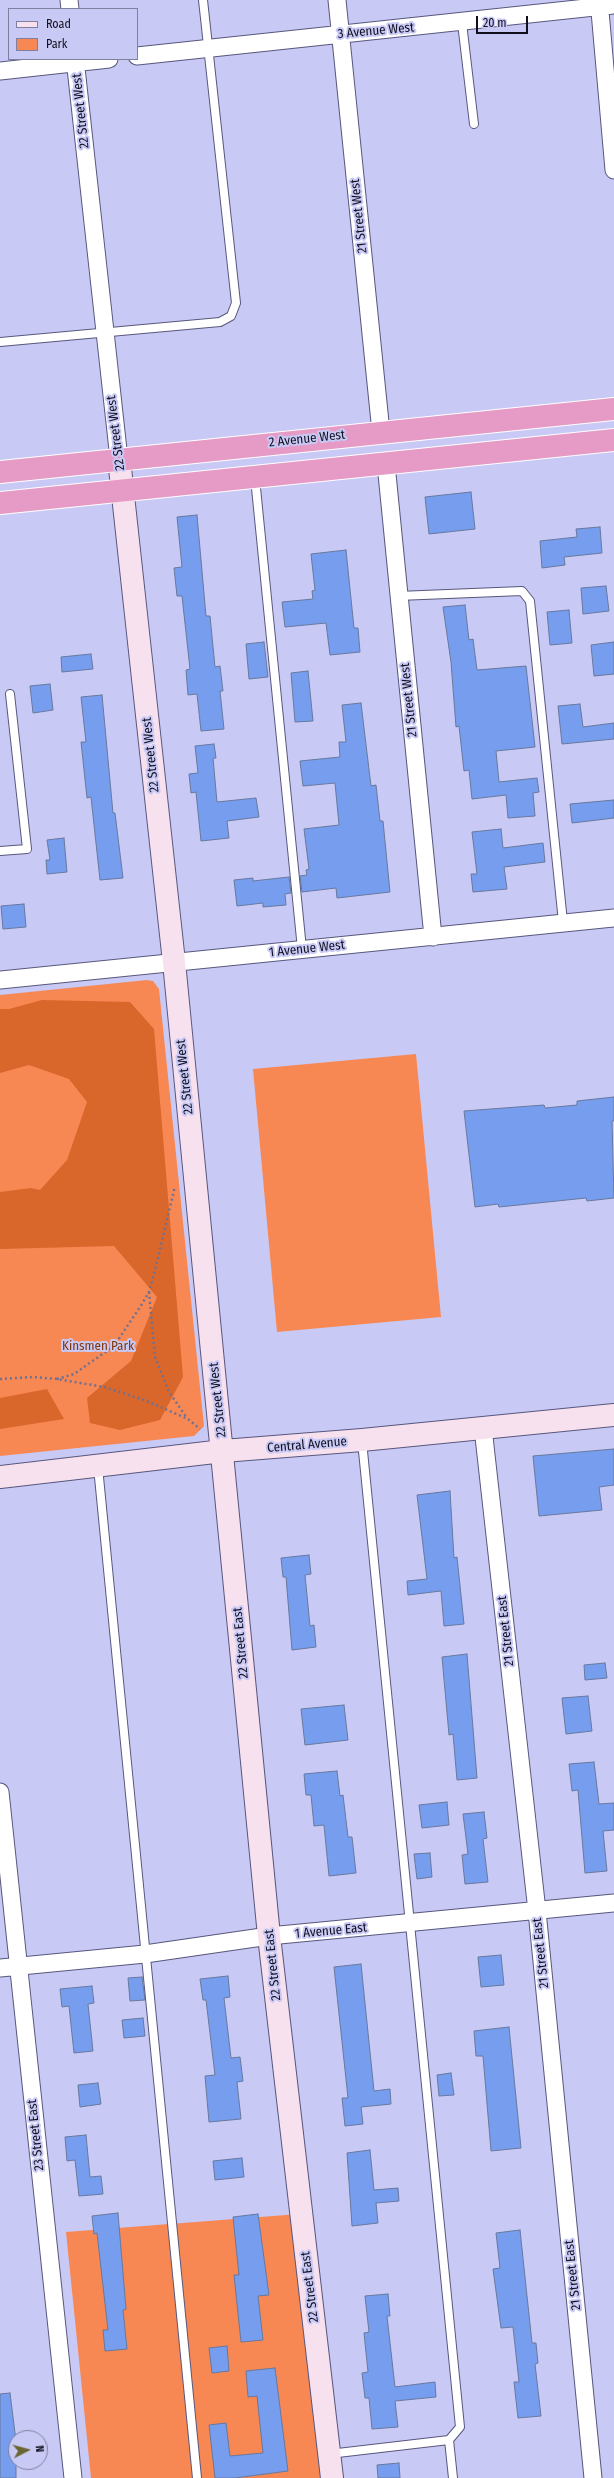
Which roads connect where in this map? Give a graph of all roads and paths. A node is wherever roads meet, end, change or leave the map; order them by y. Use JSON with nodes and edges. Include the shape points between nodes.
{"nodes":[{"id":1,"x":203,"y":0,"type":"edge"},
{"id":2,"x":337,"y":0,"type":"edge"},
{"id":3,"x":604,"y":4,"type":"edge"},
{"id":4,"x":462,"y":23,"type":"junction"},
{"id":5,"x":340,"y":34,"type":"junction"},
{"id":6,"x":208,"y":50,"type":"junction"},
{"id":7,"x":138,"y":56,"type":"edge"},
{"id":8,"x":92,"y":60,"type":"edge"},
{"id":9,"x":76,"y":61,"type":"edge"},
{"id":10,"x":0,"y":71,"type":"edge"},
{"id":11,"x":474,"y":124,"type":"dead end"},
{"id":12,"x":614,"y":170,"type":"edge"},
{"id":13,"x":104,"y":332,"type":"junction"},
{"id":14,"x":0,"y":342,"type":"edge"},
{"id":15,"x":614,"y":409,"type":"edge"},
{"id":16,"x":381,"y":432,"type":"junction"},
{"id":17,"x":614,"y":440,"type":"edge"},
{"id":18,"x":119,"y":459,"type":"junction"},
{"id":19,"x":386,"y":464,"type":"junction"},
{"id":20,"x":0,"y":472,"type":"edge"},
{"id":21,"x":255,"y":477,"type":"junction"},
{"id":22,"x":123,"y":490,"type":"junction"},
{"id":23,"x":0,"y":503,"type":"edge"},
{"id":24,"x":398,"y":596,"type":"junction"},
{"id":25,"x":10,"y":694,"type":"dead end"},
{"id":26,"x":0,"y":851,"type":"edge"},
{"id":27,"x":614,"y":918,"type":"edge"},
{"id":28,"x":563,"y":922,"type":"junction"},
{"id":29,"x":434,"y":937,"type":"junction"},
{"id":30,"x":302,"y":949,"type":"junction"},
{"id":31,"x":174,"y":962,"type":"junction"},
{"id":32,"x":0,"y":980,"type":"edge"},
{"id":33,"x":175,"y":1186,"type":"dead end"},
{"id":34,"x":149,"y":1292,"type":"junction"},
{"id":35,"x":0,"y":1379,"type":"edge"},
{"id":36,"x":57,"y":1379,"type":"junction"},
{"id":37,"x":614,"y":1415,"type":"edge"},
{"id":38,"x":188,"y":1419,"type":"junction"},
{"id":39,"x":483,"y":1428,"type":"junction"},
{"id":40,"x":200,"y":1429,"type":"dead end"},
{"id":41,"x":362,"y":1440,"type":"junction"},
{"id":42,"x":223,"y":1452,"type":"junction"},
{"id":43,"x":98,"y":1467,"type":"junction"},
{"id":44,"x":0,"y":1477,"type":"edge"},
{"id":45,"x":0,"y":1792,"type":"edge"},
{"id":46,"x":614,"y":1903,"type":"edge"},
{"id":47,"x":537,"y":1911,"type":"junction"},
{"id":48,"x":409,"y":1924,"type":"junction"},
{"id":49,"x":269,"y":1936,"type":"junction"},
{"id":50,"x":145,"y":1954,"type":"junction"},
{"id":51,"x":18,"y":1966,"type":"junction"},
{"id":52,"x":0,"y":1968,"type":"edge"},
{"id":53,"x":449,"y":2440,"type":"junction"},
{"id":54,"x":329,"y":2454,"type":"junction"},
{"id":55,"x":73,"y":2478,"type":"edge"},
{"id":56,"x":197,"y":2478,"type":"edge"},
{"id":57,"x":332,"y":2478,"type":"edge"},
{"id":58,"x":453,"y":2478,"type":"edge"},
{"id":59,"x":592,"y":2478,"type":"edge"}],
"edges":[{"from":1,"to":6,"type":"lane"},
{"from":2,"to":5,"type":"street","name":"21 Street West"},
{"from":3,"to":4,"type":"street","name":"3 Avenue West"},
{"from":3,"to":12,"type":"street"},
{"from":4,"to":5,"type":"street","name":"3 Avenue West"},
{"from":4,"to":11,"type":"lane"},
{"from":5,"to":6,"type":"street","name":"3 Avenue West"},
{"from":5,"to":16,"type":"street","name":"21 Street West"},
{"from":6,"to":7,"type":"street","name":"3 Avenue West"},
{"from":6,"to":13,"type":"lane","via":[[236,303],[232,316],[220,322]]},
{"from":8,"to":9,"type":"street"},
{"from":9,"to":10,"type":"street"},
{"from":9,"to":13,"type":"street","name":"22 Street West"},
{"from":13,"to":14,"type":"lane"},
{"from":13,"to":18,"type":"street","name":"22 Street West"},
{"from":15,"to":16,"type":"highway","name":"2 Avenue West"},
{"from":16,"to":18,"type":"highway","name":"2 Avenue West"},
{"from":17,"to":19,"type":"highway"},
{"from":18,"to":20,"type":"highway","name":"2 Avenue West"},
{"from":18,"to":22,"type":"street","name":"22 Street West"},
{"from":19,"to":21,"type":"highway"},
{"from":19,"to":24,"type":"street","name":"21 Street West"},
{"from":21,"to":22,"type":"highway"},
{"from":21,"to":30,"type":"lane"},
{"from":22,"to":23,"type":"highway"},
{"from":22,"to":31,"type":"street","name":"22 Street West"},
{"from":24,"to":28,"type":"lane","via":[[522,592],[530,601]]},
{"from":24,"to":29,"type":"street","name":"21 Street West"},
{"from":25,"to":26,"type":"lane","via":[[27,849]]},
{"from":27,"to":28,"type":"street","name":"1 Avenue West"},
{"from":28,"to":29,"type":"street","name":"1 Avenue West"},
{"from":29,"to":30,"type":"street","name":"1 Avenue West"},
{"from":30,"to":31,"type":"street","name":"1 Avenue West"},
{"from":31,"to":32,"type":"street","name":"1 Avenue West"},
{"from":31,"to":42,"type":"street","name":"22 Street West"},
{"from":33,"to":34,"type":"path"},
{"from":34,"to":36,"type":"path","via":[[114,1346],[74,1374]]},
{"from":34,"to":38,"type":"path","via":[[155,1357],[168,1392]]},
{"from":35,"to":36,"type":"path"},
{"from":36,"to":38,"type":"path","via":[[104,1387],[144,1400]]},
{"from":37,"to":39,"type":"street","name":"Central Avenue"},
{"from":38,"to":40,"type":"path"},
{"from":39,"to":41,"type":"street","name":"Central Avenue"},
{"from":39,"to":47,"type":"street","name":"21 Street East"},
{"from":41,"to":42,"type":"street","name":"Central Avenue"},
{"from":41,"to":48,"type":"lane"},
{"from":42,"to":43,"type":"street","name":"Central Avenue"},
{"from":42,"to":49,"type":"street","name":"22 Street East"},
{"from":43,"to":44,"type":"street","name":"Central Avenue"},
{"from":43,"to":50,"type":"lane"},
{"from":45,"to":51,"type":"street","name":"23 Street East"},
{"from":46,"to":47,"type":"street","name":"1 Avenue East"},
{"from":47,"to":48,"type":"street","name":"1 Avenue East"},
{"from":47,"to":59,"type":"street","name":"21 Street East"},
{"from":48,"to":49,"type":"street","name":"1 Avenue East"},
{"from":48,"to":53,"type":"lane","via":[[460,2427]]},
{"from":49,"to":50,"type":"street","name":"1 Avenue East"},
{"from":49,"to":54,"type":"street","name":"22 Street East"},
{"from":50,"to":51,"type":"street","name":"1 Avenue East"},
{"from":50,"to":56,"type":"lane"},
{"from":51,"to":52,"type":"street","name":"1 Avenue East"},
{"from":51,"to":55,"type":"street","name":"23 Street East"},
{"from":53,"to":54,"type":"lane"},
{"from":53,"to":58,"type":"lane"},
{"from":54,"to":57,"type":"street","name":"22 Street East"}]}
